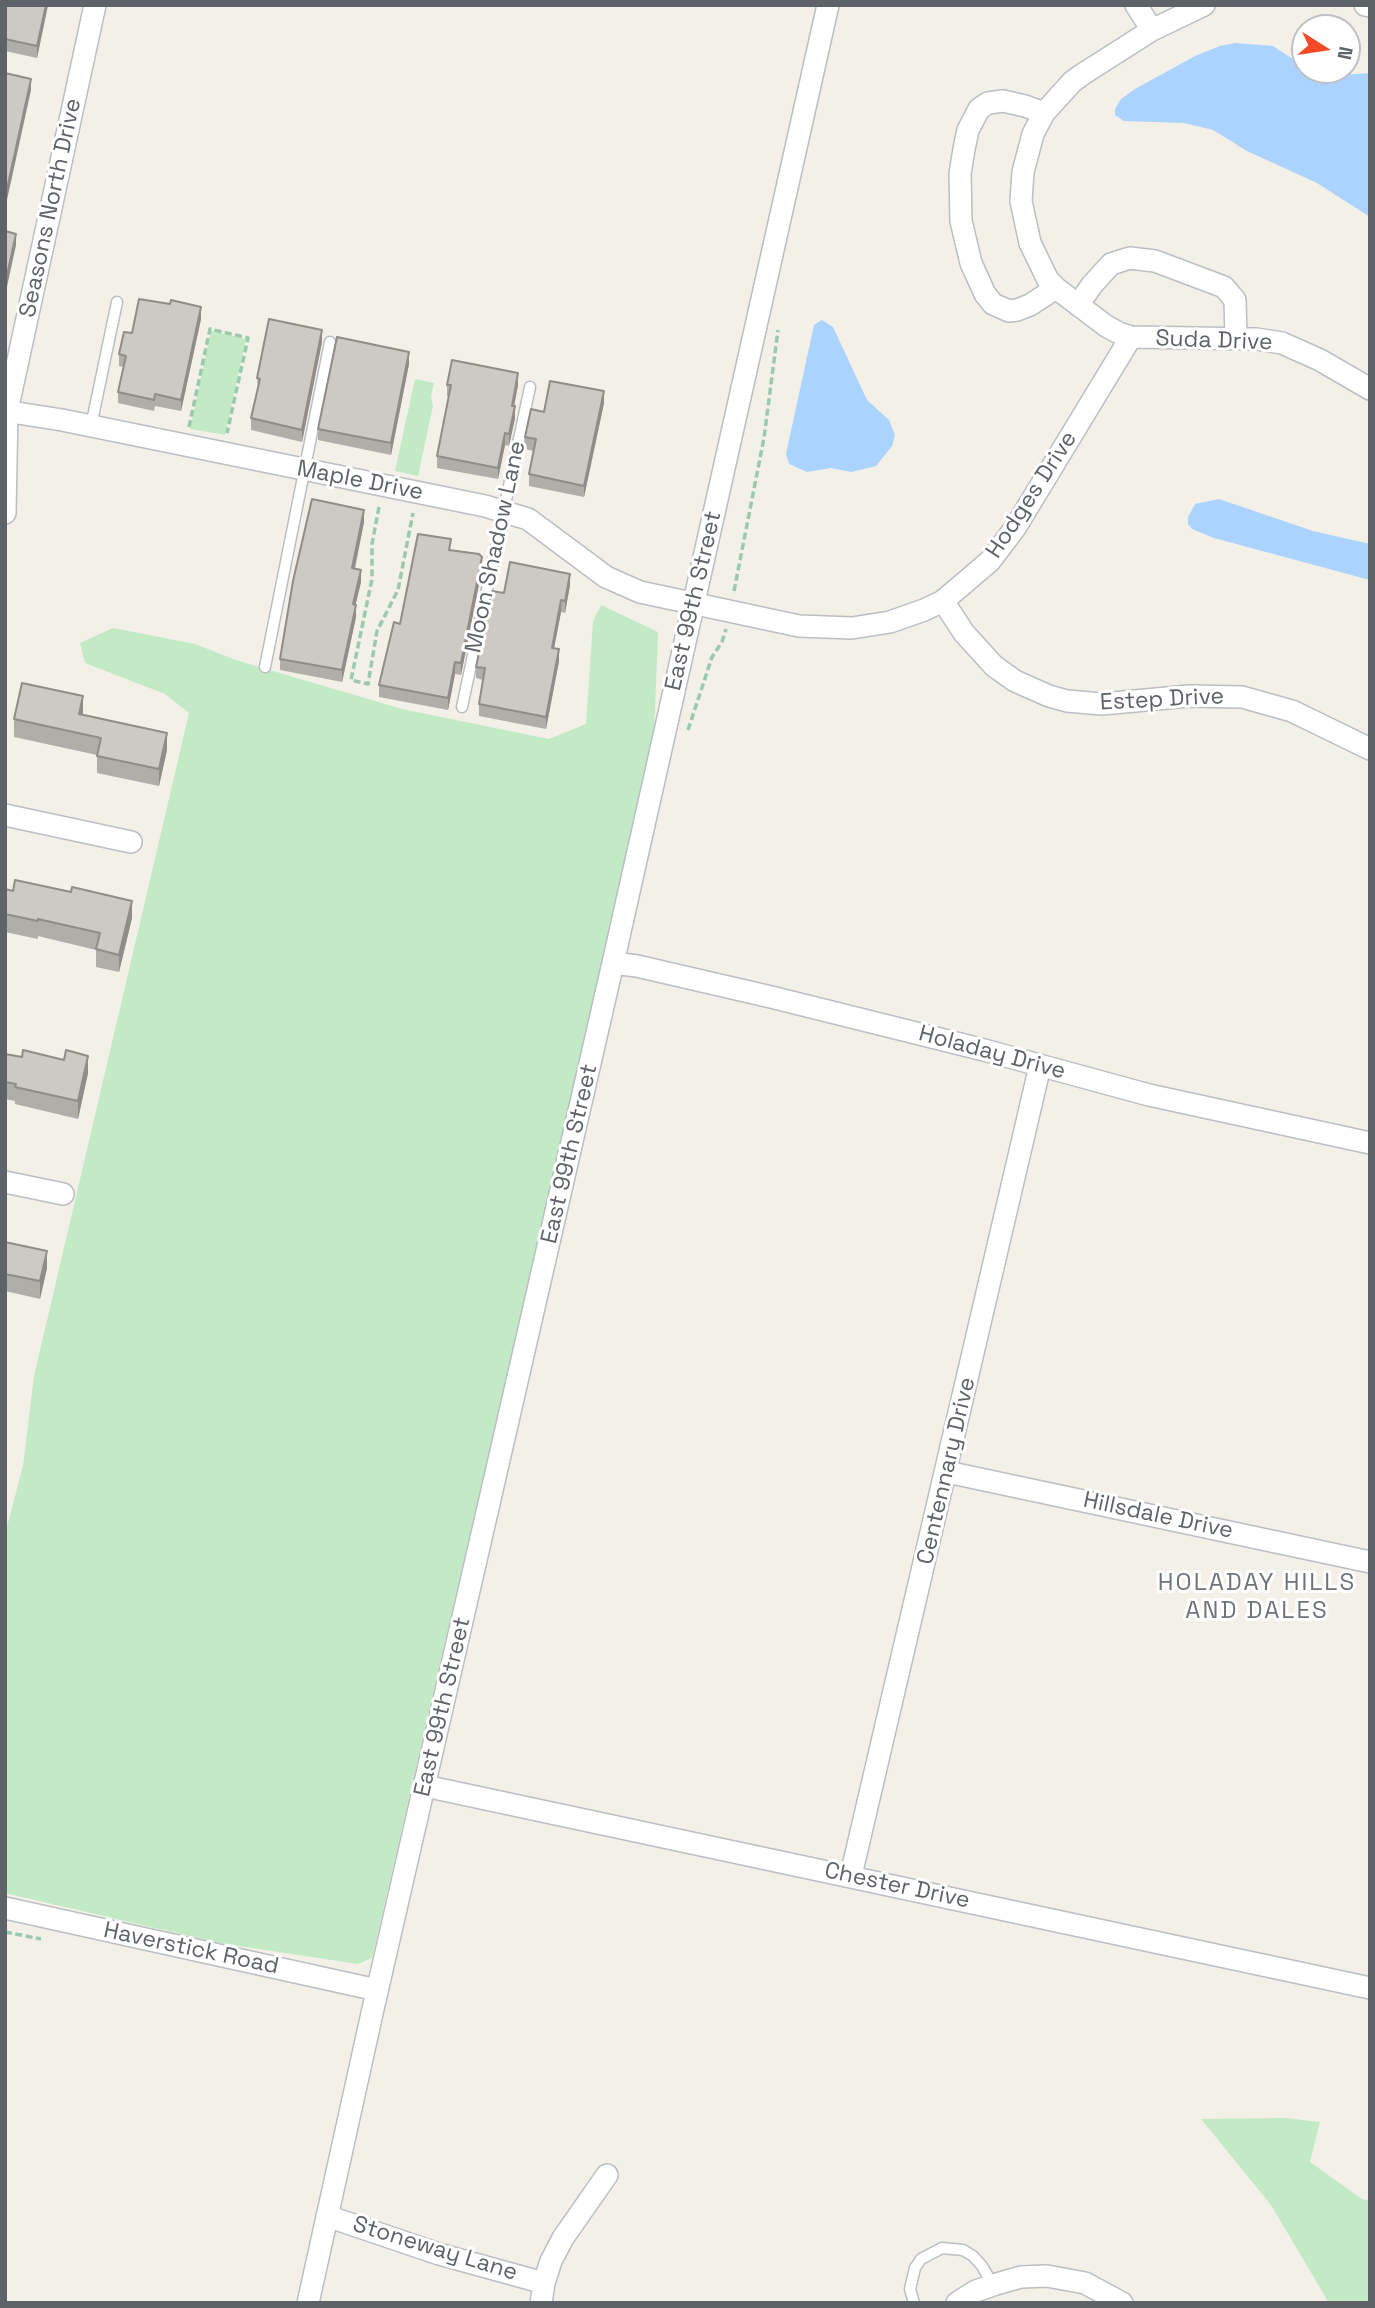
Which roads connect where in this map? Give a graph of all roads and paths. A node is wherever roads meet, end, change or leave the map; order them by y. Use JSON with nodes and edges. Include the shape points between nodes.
{"nodes":[{"id":1,"x":95,"y":5,"type":"edge"},
{"id":2,"x":828,"y":5,"type":"edge"},
{"id":3,"x":1136,"y":5,"type":"edge"},
{"id":4,"x":1204,"y":5,"type":"edge"},
{"id":5,"x":1152,"y":30,"type":"junction"},
{"id":6,"x":1044,"y":113,"type":"junction"},
{"id":7,"x":1056,"y":288,"type":"junction"},
{"id":8,"x":117,"y":302,"type":"dead end"},
{"id":9,"x":1078,"y":305,"type":"junction"},
{"id":10,"x":779,"y":321,"type":"dead end"},
{"id":11,"x":1131,"y":337,"type":"junction"},
{"id":12,"x":1236,"y":338,"type":"junction"},
{"id":13,"x":330,"y":342,"type":"dead end"},
{"id":14,"x":530,"y":387,"type":"dead end"},
{"id":15,"x":1370,"y":389,"type":"edge"},
{"id":16,"x":6,"y":411,"type":"edge"},
{"id":17,"x":91,"y":426,"type":"junction"},
{"id":18,"x":188,"y":430,"type":"dead end"},
{"id":19,"x":226,"y":438,"type":"dead end"},
{"id":20,"x":304,"y":470,"type":"junction"},
{"id":21,"x":379,"y":507,"type":"dead end"},
{"id":22,"x":504,"y":512,"type":"junction"},
{"id":23,"x":5,"y":513,"type":"edge"},
{"id":24,"x":413,"y":513,"type":"dead end"},
{"id":25,"x":735,"y":587,"type":"dead end"},
{"id":26,"x":943,"y":601,"type":"junction"},
{"id":27,"x":693,"y":605,"type":"junction"},
{"id":28,"x":725,"y":632,"type":"dead end"},
{"id":29,"x":265,"y":667,"type":"dead end"},
{"id":30,"x":462,"y":707,"type":"dead end"},
{"id":31,"x":685,"y":741,"type":"dead end"},
{"id":32,"x":1370,"y":749,"type":"edge"},
{"id":33,"x":5,"y":815,"type":"edge"},
{"id":34,"x":131,"y":842,"type":"dead end"},
{"id":35,"x":613,"y":963,"type":"junction"},
{"id":36,"x":1041,"y":1066,"type":"junction"},
{"id":37,"x":1370,"y":1143,"type":"edge"},
{"id":38,"x":5,"y":1182,"type":"edge"},
{"id":39,"x":63,"y":1194,"type":"dead end"},
{"id":40,"x":947,"y":1472,"type":"junction"},
{"id":41,"x":1370,"y":1562,"type":"edge"},
{"id":42,"x":425,"y":1786,"type":"junction"},
{"id":43,"x":851,"y":1875,"type":"junction"},
{"id":44,"x":5,"y":1908,"type":"edge"},
{"id":45,"x":1370,"y":1988,"type":"edge"},
{"id":46,"x":377,"y":1990,"type":"junction"},
{"id":47,"x":607,"y":2175,"type":"dead end"},
{"id":48,"x":327,"y":2216,"type":"junction"},
{"id":49,"x":993,"y":2285,"type":"junction"},
{"id":50,"x":542,"y":2293,"type":"edge"},
{"id":51,"x":309,"y":2303,"type":"edge"},
{"id":52,"x":914,"y":2303,"type":"edge"},
{"id":53,"x":957,"y":2303,"type":"edge"},
{"id":54,"x":1122,"y":2303,"type":"edge"}],
"edges":[{"from":1,"to":16,"type":"street","name":"Seasons North Drive"},
{"from":2,"to":27,"type":"street","name":"East 99th Street"},
{"from":3,"to":5,"type":"street"},
{"from":4,"to":5,"type":"street"},
{"from":5,"to":6,"type":"street","via":[[1072,82]]},
{"from":6,"to":7,"type":"street","via":[[1027,153],[1021,201],[1030,243]]},
{"from":6,"to":7,"type":"street","via":[[1003,101],[979,109],[968,130],[960,174],[961,222],[971,263],[993,304],[1017,310]]},
{"from":7,"to":9,"type":"street"},
{"from":8,"to":17,"type":"lane"},
{"from":9,"to":11,"type":"street","via":[[1106,326]]},
{"from":9,"to":12,"type":"street","via":[[1111,264],[1130,258],[1155,261],[1224,287],[1235,300]]},
{"from":10,"to":25,"type":"path","via":[[764,438]]},
{"from":11,"to":12,"type":"street","name":"Suda Drive"},
{"from":11,"to":26,"type":"street","name":"Hodges Drive","via":[[1002,548]]},
{"from":12,"to":15,"type":"street","name":"Suda Drive","via":[[1291,346]]},
{"from":13,"to":20,"type":"lane"},
{"from":14,"to":22,"type":"lane","name":"Moon Shadow Lane"},
{"from":16,"to":17,"type":"street","name":"Maple Drive"},
{"from":16,"to":23,"type":"street","name":"Seasons North Drive"},
{"from":17,"to":20,"type":"street","name":"Maple Drive"},
{"from":18,"to":19,"type":"path","via":[[210,329],[248,338]]},
{"from":20,"to":22,"type":"street","name":"Maple Drive"},
{"from":20,"to":29,"type":"lane"},
{"from":21,"to":24,"type":"path","via":[[372,579],[351,680],[368,684],[377,631],[398,590]]},
{"from":22,"to":27,"type":"street","name":"Maple Drive","via":[[528,519],[606,577],[640,592]]},
{"from":22,"to":30,"type":"lane","name":"Moon Shadow Lane"},
{"from":26,"to":27,"type":"street","name":"Hodges Drive","via":[[890,622],[834,629]]},
{"from":26,"to":32,"type":"street","name":"Estep Drive","via":[[994,666],[1049,696],[1102,704],[1189,696],[1242,697],[1285,708]]},
{"from":27,"to":35,"type":"street","name":"East 99th Street"},
{"from":28,"to":31,"type":"path","via":[[712,657]]},
{"from":33,"to":34,"type":"street"},
{"from":35,"to":36,"type":"street","name":"Holaday Drive","via":[[771,997]]},
{"from":35,"to":42,"type":"street","name":"East 99th Street"},
{"from":36,"to":37,"type":"street","name":"Holaday Drive","via":[[1149,1095]]},
{"from":36,"to":40,"type":"street","name":"Centennary Drive"},
{"from":38,"to":39,"type":"street"},
{"from":40,"to":41,"type":"street","name":"Hillsdale Drive"},
{"from":40,"to":43,"type":"street","name":"Centennary Drive"},
{"from":42,"to":43,"type":"street","name":"Chester Drive"},
{"from":42,"to":46,"type":"street","name":"East 99th Street"},
{"from":43,"to":45,"type":"street","name":"Chester Drive"},
{"from":44,"to":46,"type":"street","name":"Haverstick Road"},
{"from":46,"to":48,"type":"street","name":"East 99th Street"},
{"from":47,"to":50,"type":"street","via":[[563,2238]]},
{"from":48,"to":50,"type":"street","name":"Stoneway Lane"},
{"from":48,"to":51,"type":"street","name":"East 99th Street"},
{"from":49,"to":52,"type":"lane","via":[[973,2256],[942,2248],[921,2259],[915,2268],[910,2289]]},
{"from":49,"to":53,"type":"street"},
{"from":49,"to":54,"type":"street","via":[[1021,2277],[1066,2278],[1106,2292]]}]}
